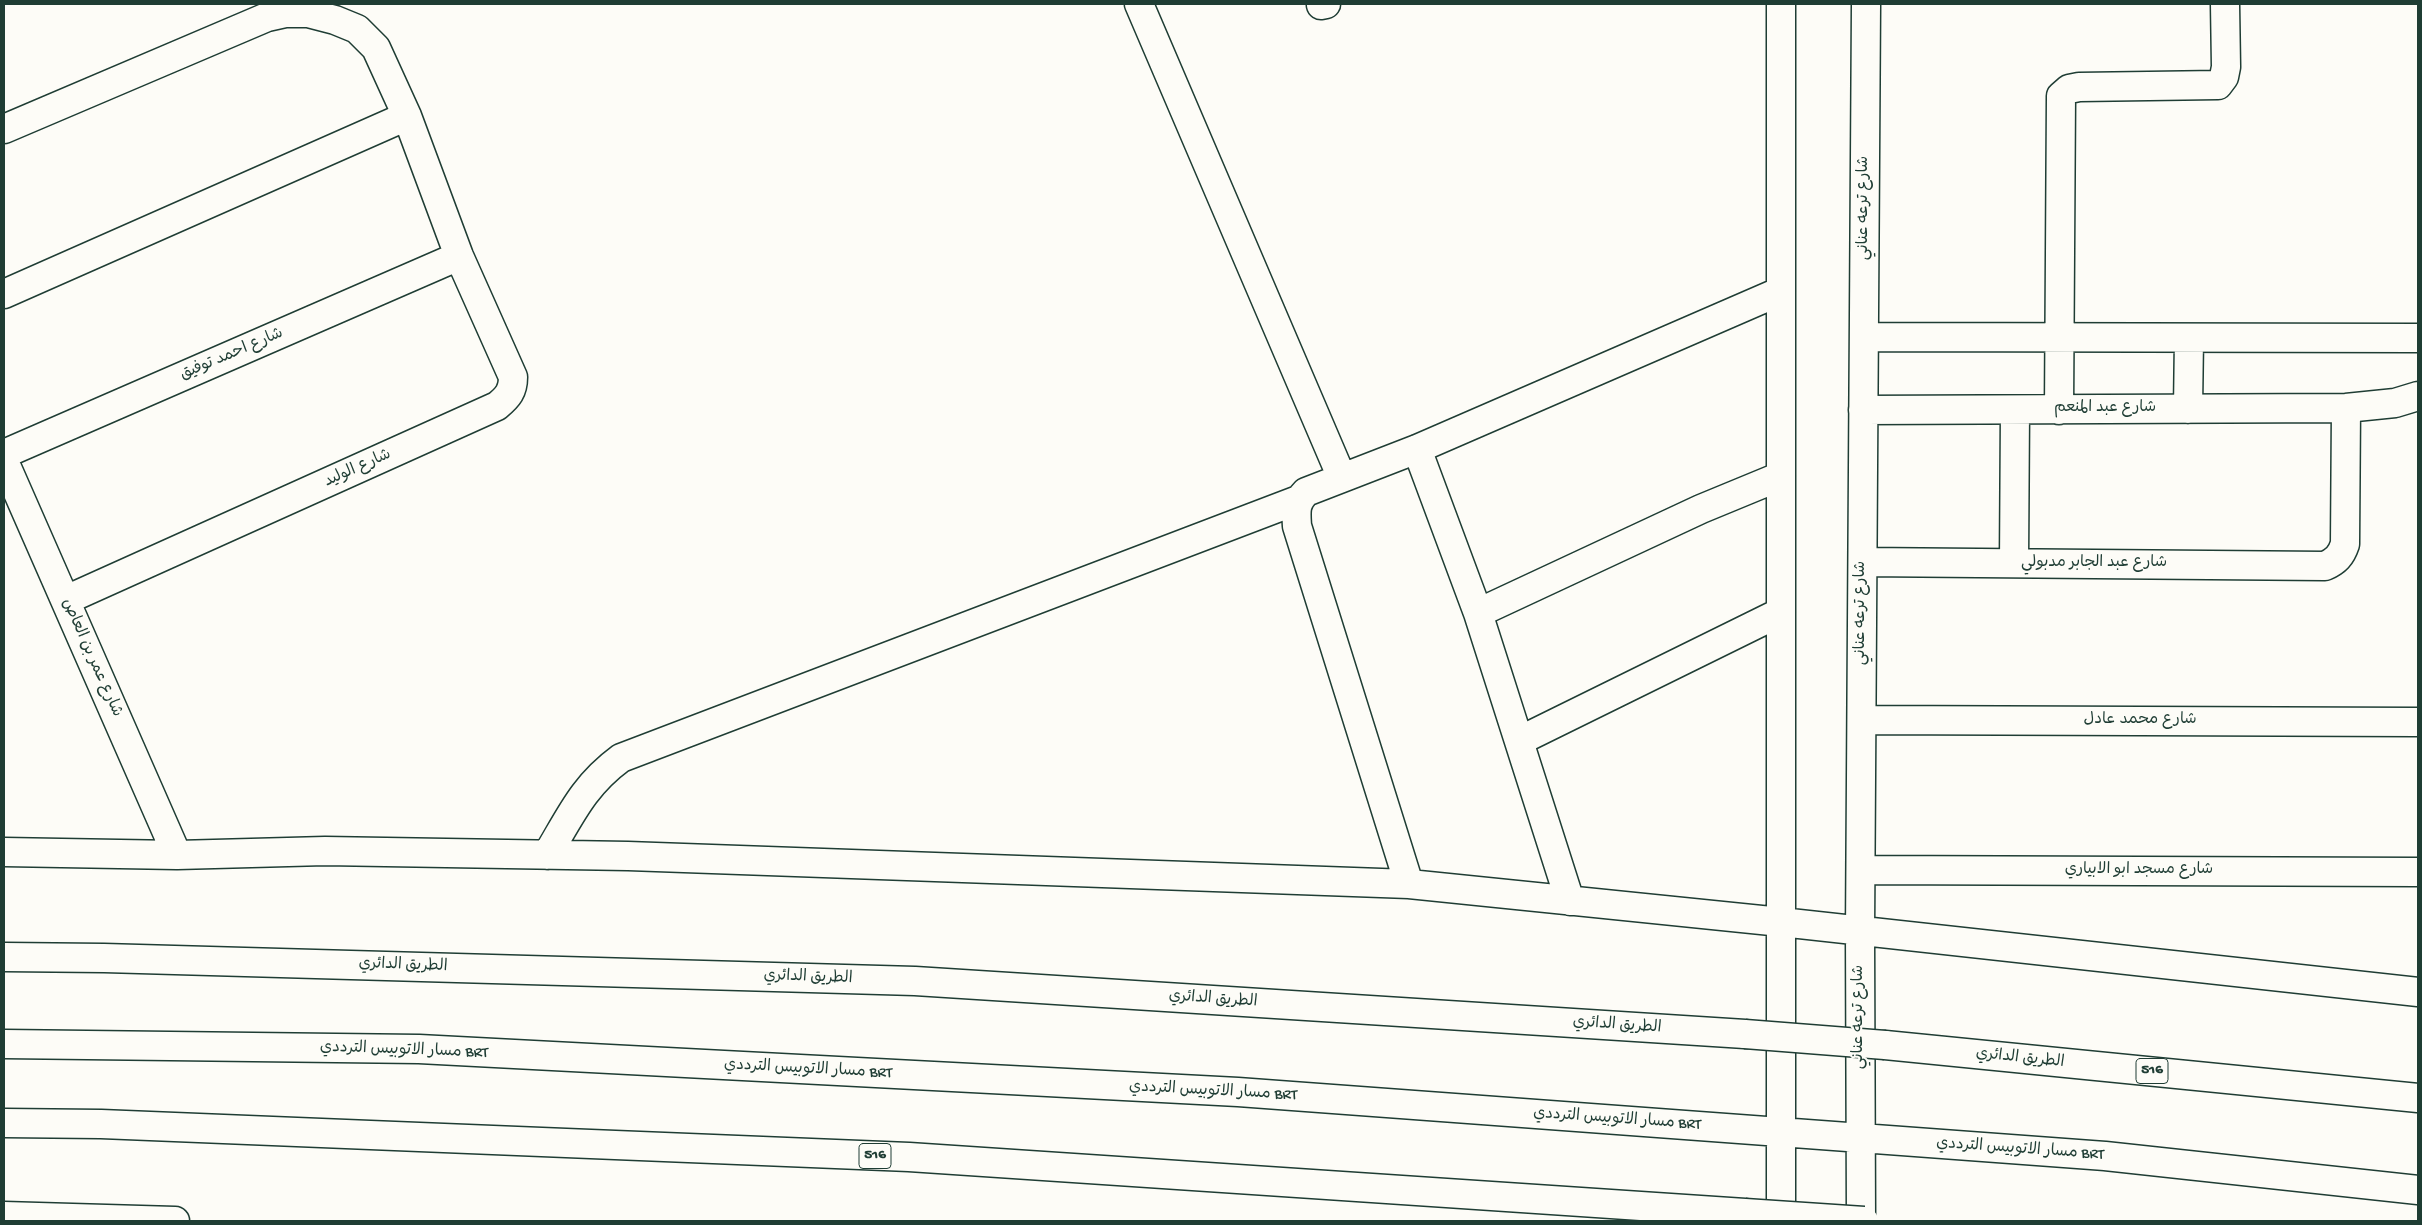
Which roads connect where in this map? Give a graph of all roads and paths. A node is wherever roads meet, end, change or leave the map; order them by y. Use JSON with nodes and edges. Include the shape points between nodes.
{"nodes":[{"id":1,"x":1139,"y":4,"type":"edge"},
{"id":2,"x":1780,"y":4,"type":"edge"},
{"id":3,"x":1866,"y":4,"type":"edge"},
{"id":4,"x":2225,"y":4,"type":"edge"},
{"id":5,"x":407,"y":116,"type":"junction"},
{"id":6,"x":4,"y":129,"type":"edge"},
{"id":7,"x":459,"y":256,"type":"junction"},
{"id":8,"x":1780,"y":291,"type":"junction"},
{"id":9,"x":4,"y":294,"type":"edge"},
{"id":10,"x":1864,"y":337,"type":"junction"},
{"id":11,"x":2060,"y":337,"type":"junction"},
{"id":12,"x":2189,"y":338,"type":"junction"},
{"id":13,"x":2418,"y":338,"type":"edge"},
{"id":14,"x":2418,"y":396,"type":"edge"},
{"id":15,"x":2346,"y":408,"type":"junction"},
{"id":16,"x":2188,"y":409,"type":"junction"},
{"id":17,"x":1863,"y":410,"type":"junction"},
{"id":18,"x":2015,"y":410,"type":"junction"},
{"id":19,"x":2059,"y":410,"type":"junction"},
{"id":20,"x":1417,"y":449,"type":"junction"},
{"id":21,"x":4,"y":454,"type":"edge"},
{"id":22,"x":4,"y":461,"type":"edge"},
{"id":23,"x":1780,"y":476,"type":"junction"},
{"id":24,"x":1342,"y":478,"type":"junction"},
{"id":25,"x":1298,"y":500,"type":"junction"},
{"id":26,"x":1863,"y":562,"type":"junction"},
{"id":27,"x":2014,"y":563,"type":"junction"},
{"id":28,"x":66,"y":600,"type":"junction"},
{"id":29,"x":1780,"y":612,"type":"junction"},
{"id":30,"x":1478,"y":614,"type":"junction"},
{"id":31,"x":1862,"y":720,"type":"junction"},
{"id":32,"x":2418,"y":722,"type":"edge"},
{"id":33,"x":1519,"y":741,"type":"junction"},
{"id":34,"x":4,"y":852,"type":"edge"},
{"id":35,"x":177,"y":855,"type":"junction"},
{"id":36,"x":547,"y":855,"type":"junction"},
{"id":37,"x":1861,"y":870,"type":"junction"},
{"id":38,"x":2418,"y":872,"type":"edge"},
{"id":39,"x":1408,"y":884,"type":"junction"},
{"id":40,"x":1570,"y":901,"type":"junction"},
{"id":41,"x":1780,"y":922,"type":"junction"},
{"id":42,"x":1860,"y":932,"type":"junction"},
{"id":43,"x":4,"y":957,"type":"edge"},
{"id":44,"x":2418,"y":992,"type":"edge"},
{"id":45,"x":4,"y":1044,"type":"edge"},
{"id":46,"x":2418,"y":1098,"type":"edge"},
{"id":47,"x":4,"y":1123,"type":"edge"},
{"id":48,"x":2418,"y":1190,"type":"edge"},
{"id":49,"x":4,"y":1216,"type":"edge"},
{"id":50,"x":174,"y":1221,"type":"edge"},
{"id":51,"x":1781,"y":1221,"type":"edge"},
{"id":52,"x":1863,"y":1221,"type":"edge"}],
"edges":[{"from":1,"to":24,"type":"main road"},
{"from":2,"to":8,"type":"main road"},
{"from":3,"to":10,"type":"main road","name":"شارع ترعه عناني"},
{"from":4,"to":11,"type":"main road","via":[[2226,67],[2218,85],[2078,88],[2069,89],[2061,96]]},
{"from":5,"to":6,"type":"main road","name":"شارع الوليد","via":[[376,48],[357,29],[308,13],[285,13],[267,17]]},
{"from":5,"to":7,"type":"main road","name":"شارع الوليد"},
{"from":5,"to":9,"type":"main road"},
{"from":7,"to":21,"type":"main road","name":"شارع احمد توفيق"},
{"from":7,"to":28,"type":"main road","name":"شارع الوليد","via":[[512,377],[513,389],[507,398],[497,406]]},
{"from":8,"to":20,"type":"main road"},
{"from":8,"to":23,"type":"main road"},
{"from":10,"to":11,"type":"main road"},
{"from":10,"to":17,"type":"main road","name":"شارع ترعه عناني"},
{"from":11,"to":12,"type":"main road"},
{"from":11,"to":19,"type":"main road"},
{"from":12,"to":13,"type":"main road"},
{"from":12,"to":16,"type":"main road"},
{"from":14,"to":15,"type":"main road","name":"شارع عبد المنعم","via":[[2395,403]]},
{"from":15,"to":16,"type":"main road","name":"شارع عبد المنعم"},
{"from":15,"to":27,"type":"main road","name":"شارع عبد الجابر مدبولي","via":[[2345,544],[2335,562],[2325,566]]},
{"from":16,"to":19,"type":"main road","name":"شارع عبد المنعم"},
{"from":17,"to":18,"type":"main road","name":"شارع عبد المنعم"},
{"from":17,"to":26,"type":"main road","name":"شارع ترعه عناني"},
{"from":18,"to":19,"type":"main road","name":"شارع عبد المنعم"},
{"from":18,"to":27,"type":"main road"},
{"from":20,"to":24,"type":"main road"},
{"from":20,"to":30,"type":"main road"},
{"from":22,"to":28,"type":"main road","name":"شارع عمر بن العاص"},
{"from":23,"to":29,"type":"main road"},
{"from":23,"to":30,"type":"main road","via":[[1701,509]]},
{"from":24,"to":25,"type":"main road","via":[[1306,492]]},
{"from":25,"to":36,"type":"main road","via":[[621,758],[600,773],[586,790]]},
{"from":25,"to":39,"type":"main road","via":[[1297,526]]},
{"from":26,"to":27,"type":"main road","name":"شارع عبد الجابر مدبولي"},
{"from":26,"to":31,"type":"main road","name":"شارع ترعه عناني"},
{"from":28,"to":35,"type":"main road","name":"شارع عمر بن العاص"},
{"from":29,"to":33,"type":"main road"},
{"from":29,"to":41,"type":"main road"},
{"from":30,"to":33,"type":"main road"},
{"from":31,"to":32,"type":"main road","name":"شارع محمد عادل"},
{"from":31,"to":37,"type":"main road","name":"شارع ترعه عناني"},
{"from":33,"to":40,"type":"main road"},
{"from":34,"to":35,"type":"main road"},
{"from":35,"to":36,"type":"main road","via":[[325,851]]},
{"from":36,"to":39,"type":"main road"},
{"from":37,"to":38,"type":"main road","name":"شارع مسجد ابو الابياري"},
{"from":37,"to":42,"type":"main road","name":"شارع ترعه عناني"},
{"from":39,"to":40,"type":"main road"},
{"from":40,"to":41,"type":"main road"},
{"from":41,"to":42,"type":"main road"},
{"from":41,"to":51,"type":"main road"},
{"from":42,"to":44,"type":"main road"},
{"from":42,"to":52,"type":"main road","name":"شارع ترعه عناني"},
{"from":43,"to":46,"type":"main road","name":"الطريق الدائري","number":"516","bridge":true,"via":[[915,981],[1746,1034]]},
{"from":45,"to":48,"type":"main road","name":"مسار الاتوبيس الترددي BRT","via":[[419,1049],[1238,1092],[2105,1156]]},
{"from":47,"to":52,"type":"main road","number":"516","bridge":true,"via":[[909,1157]]},
{"from":49,"to":50,"type":"main road"}]}
